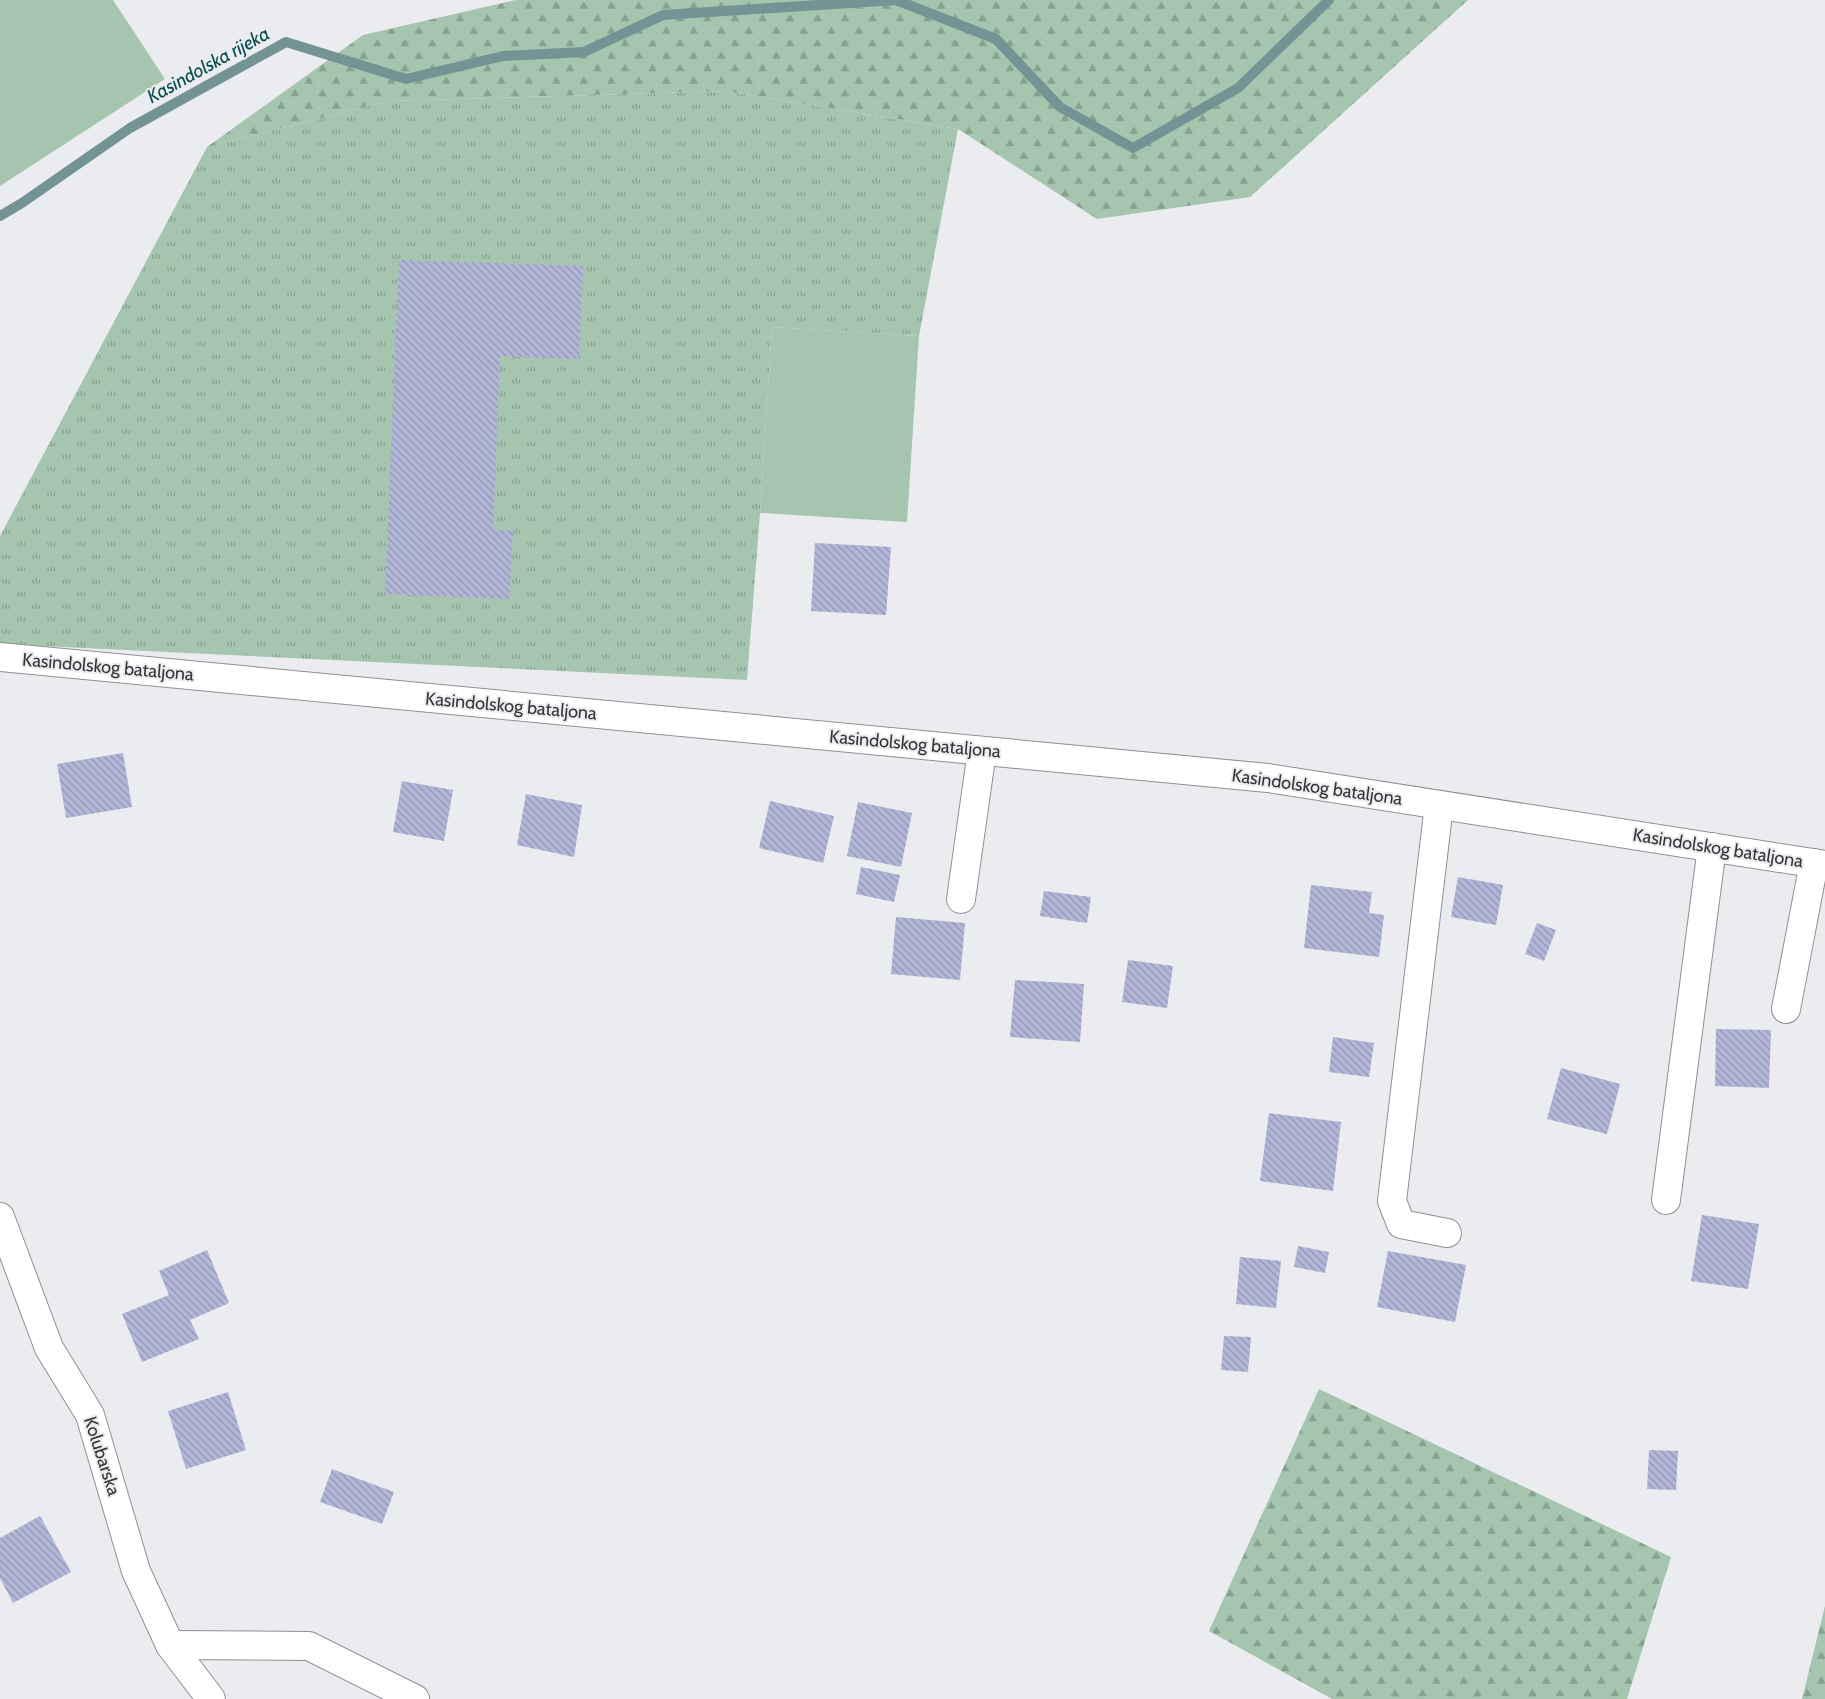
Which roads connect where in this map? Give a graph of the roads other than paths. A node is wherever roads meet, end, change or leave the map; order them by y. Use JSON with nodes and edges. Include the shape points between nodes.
{"nodes":[{"id":1,"x":0,"y":657,"type":"edge"},
{"id":2,"x":982,"y":751,"type":"junction"},
{"id":3,"x":1439,"y":805,"type":"junction"},
{"id":4,"x":1712,"y":847,"type":"junction"},
{"id":5,"x":1819,"y":864,"type":"edge"},
{"id":6,"x":961,"y":899,"type":"dead end"},
{"id":7,"x":1786,"y":1009,"type":"dead end"},
{"id":8,"x":1666,"y":1200,"type":"dead end"},
{"id":9,"x":0,"y":1217,"type":"edge"},
{"id":10,"x":1447,"y":1233,"type":"dead end"},
{"id":11,"x":170,"y":1645,"type":"junction"},
{"id":12,"x":211,"y":1699,"type":"edge"},
{"id":13,"x":415,"y":1699,"type":"edge"}],
"edges":[{"from":1,"to":2,"type":"street","name":"Kasindolskog bataljona"},
{"from":2,"to":3,"type":"street","name":"Kasindolskog bataljona","via":[[1268,778]]},
{"from":2,"to":6,"type":"street"},
{"from":3,"to":4,"type":"street","name":"Kasindolskog bataljona"},
{"from":3,"to":10,"type":"street","via":[[1392,1201],[1400,1224]]},
{"from":4,"to":5,"type":"street","name":"Kasindolskog bataljona"},
{"from":4,"to":8,"type":"street"},
{"from":5,"to":7,"type":"street"},
{"from":9,"to":11,"type":"street","name":"Kolubarska","via":[[49,1348],[90,1415],[136,1571]]},
{"from":11,"to":12,"type":"street","name":"Kolubarska"},
{"from":11,"to":13,"type":"street","via":[[309,1646]]}]}
